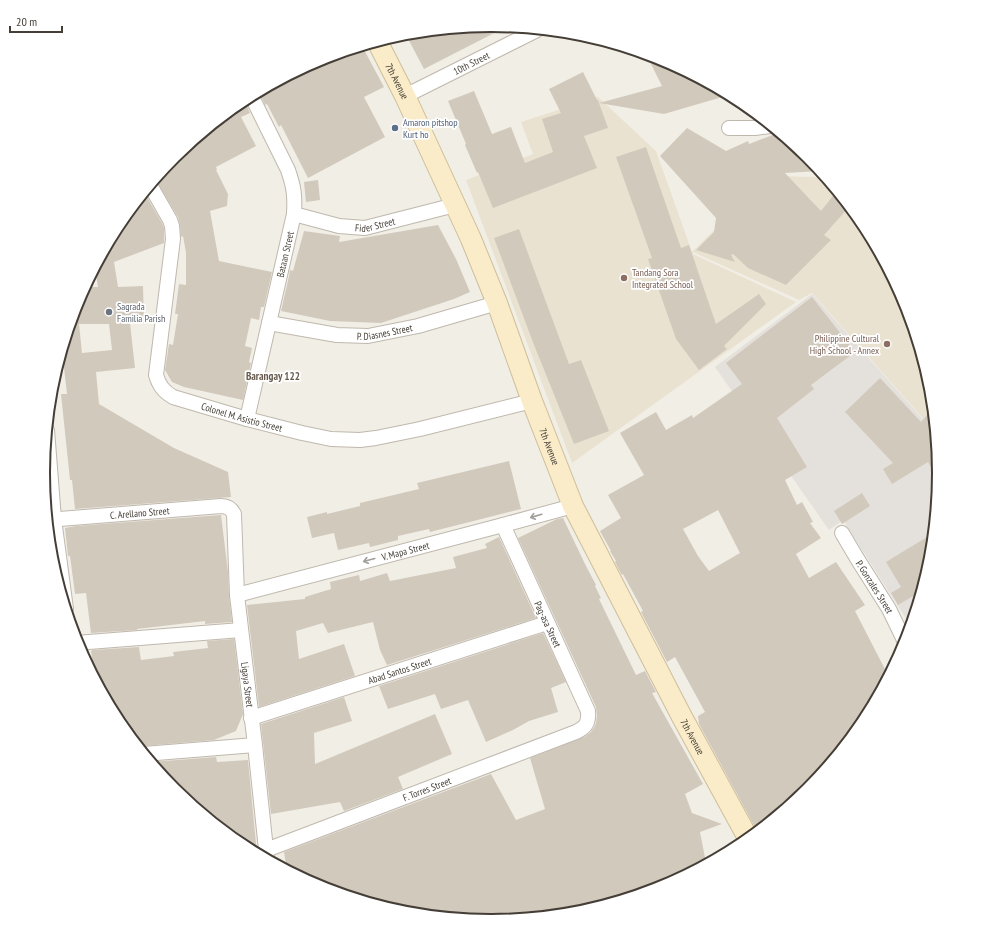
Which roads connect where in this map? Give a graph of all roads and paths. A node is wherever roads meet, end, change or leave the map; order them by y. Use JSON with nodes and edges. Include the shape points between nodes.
{"nodes":[{"id":1,"x":529,"y":34,"type":"edge"},
{"id":2,"x":380,"y":46,"type":"edge"},
{"id":3,"x":405,"y":96,"type":"junction"},
{"id":4,"x":254,"y":101,"type":"edge"},
{"id":5,"x":764,"y":127,"type":"edge"},
{"id":6,"x":729,"y":128,"type":"dead end"},
{"id":7,"x":153,"y":190,"type":"edge"},
{"id":8,"x":455,"y":205,"type":"junction"},
{"id":9,"x":294,"y":214,"type":"junction"},
{"id":10,"x":497,"y":303,"type":"junction"},
{"id":11,"x":269,"y":323,"type":"junction"},
{"id":12,"x":532,"y":401,"type":"junction"},
{"id":13,"x":247,"y":419,"type":"junction"},
{"id":14,"x":573,"y":506,"type":"junction"},
{"id":15,"x":232,"y":510,"type":"joint"},
{"id":16,"x":51,"y":519,"type":"edge"},
{"id":17,"x":503,"y":525,"type":"junction"},
{"id":18,"x":842,"y":533,"type":"dead end"},
{"id":19,"x":237,"y":595,"type":"junction"},
{"id":20,"x":547,"y":623,"type":"junction"},
{"id":21,"x":241,"y":630,"type":"junction"},
{"id":22,"x":901,"y":634,"type":"edge"},
{"id":23,"x":83,"y":642,"type":"edge"},
{"id":24,"x":251,"y":718,"type":"junction"},
{"id":25,"x":587,"y":724,"type":"joint"},
{"id":26,"x":255,"y":745,"type":"junction"},
{"id":27,"x":151,"y":753,"type":"edge"},
{"id":28,"x":745,"y":833,"type":"edge"},
{"id":29,"x":266,"y":853,"type":"edge"},
{"id":30,"x":267,"y":853,"type":"edge"}],
"edges":[{"from":1,"to":3,"type":"street","name":"10th Street"},
{"from":2,"to":3,"type":"main road","name":"7th Avenue"},
{"from":3,"to":8,"type":"main road","name":"7th Avenue"},
{"from":4,"to":9,"type":"street","name":"Bataan Street","via":[[293,182]]},
{"from":5,"to":6,"type":"street"},
{"from":7,"to":13,"type":"street","name":"Colonel M. Asistio Street","via":[[170,220],[173,239],[156,375],[158,382],[167,394],[173,397]]},
{"from":8,"to":9,"type":"street","name":"Fider Street","via":[[364,228],[339,226]]},
{"from":8,"to":10,"type":"main road","name":"7th Avenue"},
{"from":9,"to":11,"type":"street","name":"Bataan Street"},
{"from":10,"to":11,"type":"street","name":"P. Diasnes Street","via":[[418,326],[368,336],[337,335]]},
{"from":10,"to":12,"type":"main road","name":"7th Avenue"},
{"from":11,"to":13,"type":"street","name":"Bataan Street"},
{"from":12,"to":13,"type":"street","name":"Colonel M. Asistio Street","via":[[420,429],[360,440],[331,439]]},
{"from":12,"to":14,"type":"main road","name":"7th Avenue"},
{"from":14,"to":17,"type":"street","name":"V. Mapa Street","one_way":true},
{"from":14,"to":28,"type":"main road","name":"7th Avenue"},
{"from":15,"to":16,"type":"street","name":"C. Arellano Street","via":[[227,506],[221,506]]},
{"from":15,"to":19,"type":"street","name":"Ligaya Street"},
{"from":17,"to":19,"type":"street","name":"V. Mapa Street","one_way":true},
{"from":17,"to":20,"type":"street","name":"Pag-asa Street"},
{"from":18,"to":22,"type":"street","name":"P. Gonzales Street","via":[[889,609]]},
{"from":19,"to":21,"type":"street","name":"Ligaya Street"},
{"from":20,"to":24,"type":"street","name":"Abad Santos Street"},
{"from":20,"to":25,"type":"street","name":"Pag-asa Street","via":[[588,711]]},
{"from":21,"to":23,"type":"street"},
{"from":21,"to":24,"type":"street","name":"Ligaya Street"},
{"from":24,"to":26,"type":"street","name":"Ligaya Street"},
{"from":25,"to":30,"type":"street","name":"F. Torres Street","via":[[576,732]]},
{"from":26,"to":27,"type":"street"},
{"from":26,"to":29,"type":"street","name":"Ligaya Street"}]}
